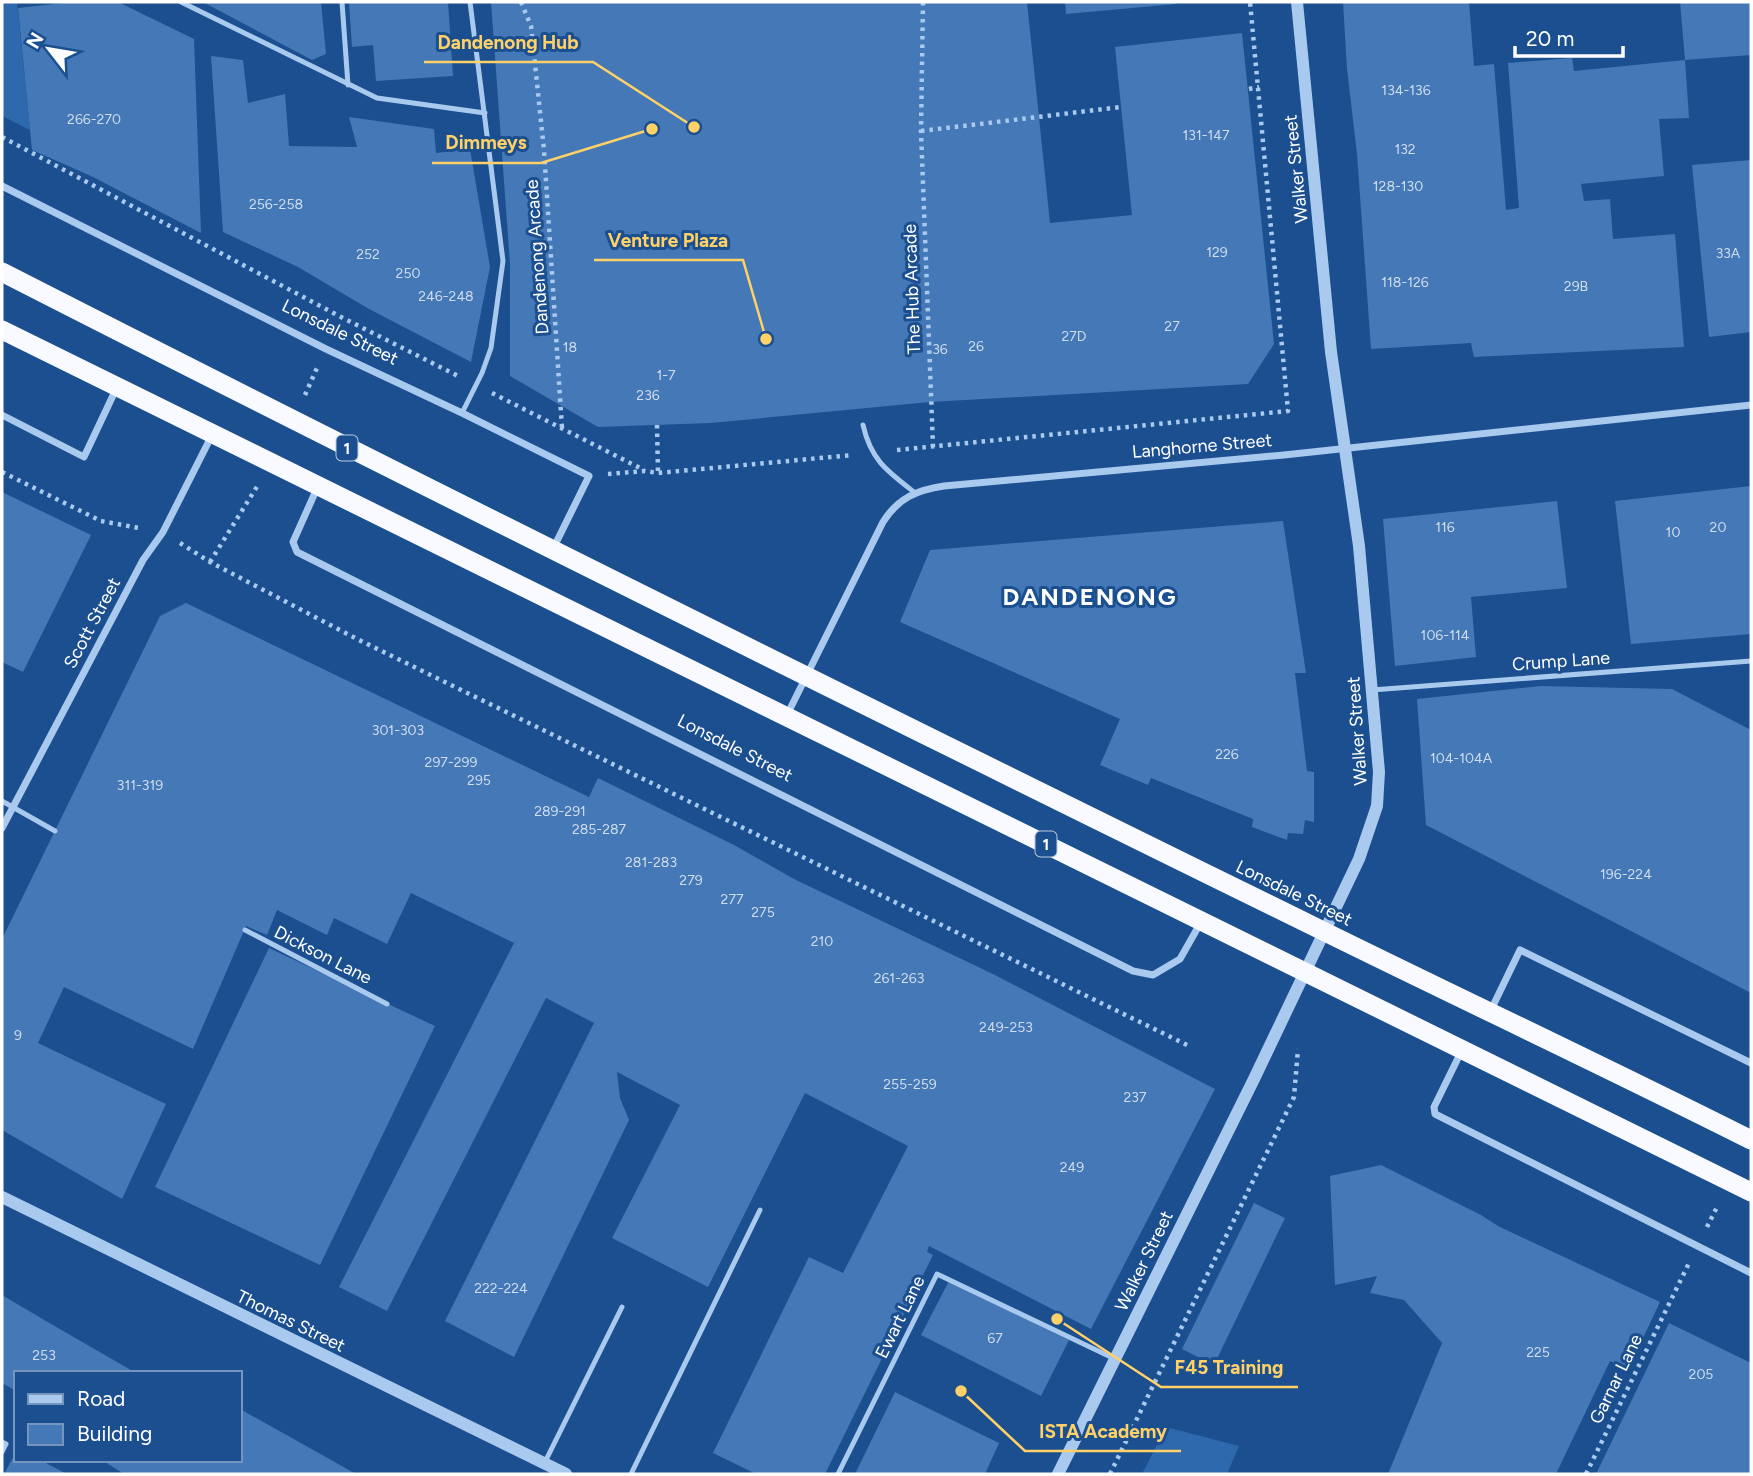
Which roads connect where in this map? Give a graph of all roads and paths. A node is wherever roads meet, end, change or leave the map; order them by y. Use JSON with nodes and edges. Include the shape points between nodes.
{"nodes":[{"id":1,"x":180,"y":2,"type":"edge"},
{"id":2,"x":342,"y":2,"type":"edge"},
{"id":3,"x":470,"y":2,"type":"edge"},
{"id":4,"x":521,"y":2,"type":"edge"},
{"id":5,"x":923,"y":2,"type":"edge"},
{"id":6,"x":1250,"y":2,"type":"edge"},
{"id":7,"x":1297,"y":2,"type":"edge"},
{"id":8,"x":348,"y":85,"type":"junction"},
{"id":9,"x":1259,"y":87,"type":"junction"},
{"id":10,"x":1249,"y":89,"type":"dead end"},
{"id":11,"x":1121,"y":107,"type":"dead end"},
{"id":12,"x":485,"y":113,"type":"junction"},
{"id":13,"x":921,"y":131,"type":"junction"},
{"id":14,"x":2,"y":136,"type":"edge"},
{"id":15,"x":2,"y":186,"type":"edge"},
{"id":16,"x":2,"y":272,"type":"edge"},
{"id":17,"x":2,"y":330,"type":"edge"},
{"id":18,"x":476,"y":385,"type":"junction"},
{"id":19,"x":117,"y":387,"type":"junction"},
{"id":20,"x":1751,"y":405,"type":"edge"},
{"id":21,"x":462,"y":412,"type":"junction"},
{"id":22,"x":2,"y":415,"type":"edge"},
{"id":23,"x":656,"y":425,"type":"dead end"},
{"id":24,"x":863,"y":425,"type":"dead end"},
{"id":25,"x":562,"y":429,"type":"junction"},
{"id":26,"x":213,"y":435,"type":"junction"},
{"id":27,"x":933,"y":447,"type":"junction"},
{"id":28,"x":1344,"y":449,"type":"junction"},
{"id":29,"x":872,"y":453,"type":"junction"},
{"id":30,"x":272,"y":463,"type":"junction"},
{"id":31,"x":645,"y":471,"type":"junction"},
{"id":32,"x":2,"y":472,"type":"edge"},
{"id":33,"x":658,"y":473,"type":"junction"},
{"id":34,"x":589,"y":476,"type":"junction"},
{"id":35,"x":318,"y":486,"type":"junction"},
{"id":36,"x":914,"y":492,"type":"junction"},
{"id":37,"x":163,"y":532,"type":"junction"},
{"id":38,"x":553,"y":549,"type":"junction"},
{"id":39,"x":210,"y":562,"type":"junction"},
{"id":40,"x":1751,"y":661,"type":"edge"},
{"id":41,"x":807,"y":676,"type":"junction"},
{"id":42,"x":1372,"y":690,"type":"junction"},
{"id":43,"x":787,"y":716,"type":"junction"},
{"id":44,"x":2,"y":801,"type":"edge"},
{"id":45,"x":12,"y":807,"type":"junction"},
{"id":46,"x":2,"y":828,"type":"edge"},
{"id":47,"x":55,"y":831,"type":"dead end"},
{"id":48,"x":1201,"y":921,"type":"junction"},
{"id":49,"x":245,"y":930,"type":"dead end"},
{"id":50,"x":1324,"y":932,"type":"junction"},
{"id":51,"x":1306,"y":973,"type":"junction"},
{"id":52,"x":387,"y":1004,"type":"dead end"},
{"id":53,"x":1489,"y":1012,"type":"junction"},
{"id":54,"x":1299,"y":1042,"type":"dead end"},
{"id":55,"x":1189,"y":1046,"type":"dead end"},
{"id":56,"x":1462,"y":1049,"type":"junction"},
{"id":57,"x":1751,"y":1063,"type":"edge"},
{"id":58,"x":1751,"y":1140,"type":"edge"},
{"id":59,"x":1729,"y":1182,"type":"junction"},
{"id":60,"x":1751,"y":1192,"type":"edge"},
{"id":61,"x":2,"y":1197,"type":"edge"},
{"id":62,"x":760,"y":1210,"type":"dead end"},
{"id":63,"x":1697,"y":1247,"type":"junction"},
{"id":64,"x":1751,"y":1273,"type":"edge"},
{"id":65,"x":622,"y":1307,"type":"dead end"},
{"id":66,"x":1115,"y":1359,"type":"junction"},
{"id":67,"x":2,"y":1442,"type":"edge"},
{"id":68,"x":2,"y":1452,"type":"edge"},
{"id":69,"x":544,"y":1464,"type":"junction"},
{"id":70,"x":566,"y":1474,"type":"edge"},
{"id":71,"x":631,"y":1474,"type":"edge"},
{"id":72,"x":838,"y":1474,"type":"edge"},
{"id":73,"x":1058,"y":1474,"type":"edge"},
{"id":74,"x":1110,"y":1474,"type":"edge"},
{"id":75,"x":1586,"y":1474,"type":"edge"}],
"edges":[{"from":1,"to":8,"type":"lane"},
{"from":2,"to":8,"type":"lane"},
{"from":3,"to":12,"type":"lane","name":"Dandenong Arcade"},
{"from":4,"to":25,"type":"path","name":"Dandenong Arcade","via":[[531,26],[544,150]]},
{"from":5,"to":13,"type":"path","name":"The Hub Arcade"},
{"from":6,"to":9,"type":"path"},
{"from":7,"to":28,"type":"street","name":"Walker Street"},
{"from":8,"to":12,"type":"lane","via":[[377,98]]},
{"from":9,"to":10,"type":"path"},
{"from":9,"to":27,"type":"path","via":[[1288,411]]},
{"from":11,"to":13,"type":"path"},
{"from":12,"to":18,"type":"lane","name":"Dandenong Arcade","via":[[503,261],[491,348]]},
{"from":13,"to":27,"type":"path","name":"The Hub Arcade"},
{"from":14,"to":18,"type":"path"},
{"from":15,"to":21,"type":"street","name":"Lonsdale Street"},
{"from":16,"to":38,"type":"highway","name":"Lonsdale Street","number":"1"},
{"from":17,"to":19,"type":"highway","number":"1"},
{"from":18,"to":21,"type":"lane","name":"Dandenong Arcade"},
{"from":18,"to":25,"type":"path"},
{"from":19,"to":22,"type":"street","via":[[84,457]]},
{"from":19,"to":26,"type":"highway","number":"1"},
{"from":20,"to":28,"type":"street","name":"Langhorne Street"},
{"from":21,"to":34,"type":"street","name":"Lonsdale Street"},
{"from":23,"to":33,"type":"path"},
{"from":24,"to":29,"type":"lane"},
{"from":25,"to":31,"type":"path"},
{"from":26,"to":30,"type":"highway","number":"1"},
{"from":26,"to":37,"type":"street","name":"Scott Street"},
{"from":27,"to":29,"type":"path"},
{"from":28,"to":36,"type":"street","name":"Langhorne Street"},
{"from":28,"to":42,"type":"street","name":"Walker Street","via":[[1359,546]]},
{"from":29,"to":33,"type":"path"},
{"from":29,"to":36,"type":"lane"},
{"from":30,"to":35,"type":"highway","number":"1"},
{"from":30,"to":39,"type":"path"},
{"from":31,"to":33,"type":"path"},
{"from":31,"to":34,"type":"path"},
{"from":32,"to":37,"type":"path","via":[[101,521]]},
{"from":34,"to":38,"type":"street"},
{"from":35,"to":43,"type":"highway","number":"1"},
{"from":35,"to":48,"type":"street","name":"Lonsdale Street","via":[[293,542],[297,552],[1133,971],[1153,975],[1180,959]]},
{"from":36,"to":41,"type":"street","via":[[883,522]]},
{"from":37,"to":39,"type":"path"},
{"from":37,"to":45,"type":"street","name":"Scott Street","via":[[143,561]]},
{"from":38,"to":41,"type":"highway","name":"Lonsdale Street","number":"1"},
{"from":39,"to":55,"type":"path"},
{"from":40,"to":42,"type":"lane","name":"Crump Lane"},
{"from":41,"to":43,"type":"street"},
{"from":41,"to":50,"type":"highway","name":"Lonsdale Street","number":"1"},
{"from":42,"to":50,"type":"street","name":"Walker Street","via":[[1377,806],[1359,859]]},
{"from":43,"to":48,"type":"highway","number":"1"},
{"from":44,"to":45,"type":"lane"},
{"from":45,"to":46,"type":"street","name":"Scott Street"},
{"from":45,"to":47,"type":"lane"},
{"from":48,"to":51,"type":"highway","number":"1"},
{"from":49,"to":52,"type":"lane","name":"Dickson Lane"},
{"from":50,"to":51,"type":"street","name":"Walker Street"},
{"from":50,"to":53,"type":"highway","name":"Lonsdale Street","number":"1"},
{"from":51,"to":56,"type":"highway","number":"1"},
{"from":51,"to":66,"type":"street","name":"Walker Street"},
{"from":53,"to":57,"type":"street","via":[[1520,950]]},
{"from":53,"to":58,"type":"highway","name":"Lonsdale Street","number":"1"},
{"from":54,"to":74,"type":"path","via":[[1294,1097]]},
{"from":56,"to":59,"type":"highway","number":"1"},
{"from":56,"to":63,"type":"street","via":[[1434,1107],[1435,1114]]},
{"from":59,"to":60,"type":"highway","number":"1"},
{"from":59,"to":63,"type":"path","name":"Garnar Lane"},
{"from":61,"to":69,"type":"street","name":"Thomas Street"},
{"from":62,"to":71,"type":"lane"},
{"from":63,"to":64,"type":"street"},
{"from":63,"to":75,"type":"path","name":"Garnar Lane"},
{"from":65,"to":69,"type":"lane"},
{"from":66,"to":72,"type":"lane","name":"Ewart Lane","via":[[937,1274]]},
{"from":66,"to":73,"type":"street","name":"Walker Street"},
{"from":67,"to":68,"type":"lane","via":[[6,1444]]},
{"from":69,"to":70,"type":"street","name":"Thomas Street"}]}
